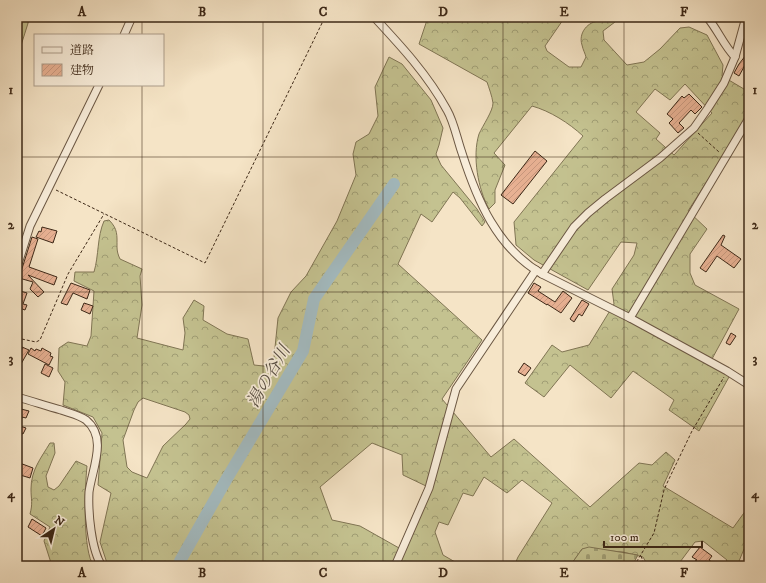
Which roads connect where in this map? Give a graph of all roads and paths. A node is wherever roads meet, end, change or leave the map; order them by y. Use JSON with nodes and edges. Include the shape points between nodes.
{"nodes":[{"id":1,"x":132,"y":17,"type":"edge"},
{"id":2,"x":325,"y":17,"type":"edge"},
{"id":3,"x":374,"y":17,"type":"edge"},
{"id":4,"x":707,"y":17,"type":"edge"},
{"id":5,"x":746,"y":17,"type":"edge"},
{"id":6,"x":124,"y":34,"type":"edge"},
{"id":7,"x":735,"y":57,"type":"junction"},
{"id":8,"x":99,"y":86,"type":"edge"},
{"id":9,"x":749,"y":118,"type":"edge"},
{"id":10,"x":694,"y":128,"type":"junction"},
{"id":11,"x":726,"y":157,"type":"junction"},
{"id":12,"x":50,"y":187,"type":"junction"},
{"id":13,"x":105,"y":214,"type":"junction"},
{"id":14,"x":17,"y":267,"type":"edge"},
{"id":15,"x":539,"y":272,"type":"junction"},
{"id":16,"x":630,"y":318,"type":"junction"},
{"id":17,"x":17,"y":338,"type":"edge"},
{"id":18,"x":727,"y":371,"type":"junction"},
{"id":19,"x":749,"y":385,"type":"edge"},
{"id":20,"x":17,"y":397,"type":"edge"},
{"id":21,"x":641,"y":556,"type":"junction"},
{"id":22,"x":102,"y":566,"type":"edge"},
{"id":23,"x":395,"y":566,"type":"edge"},
{"id":24,"x":634,"y":566,"type":"edge"},
{"id":25,"x":646,"y":566,"type":"edge"}],
"edges":[{"from":1,"to":6,"type":"street"},
{"from":2,"to":13,"type":"path","via":[[205,263]]},
{"from":3,"to":15,"type":"street","via":[[428,78],[448,111],[464,162],[486,214],[498,234],[516,254]]},
{"from":4,"to":7,"type":"street"},
{"from":5,"to":7,"type":"street"},
{"from":7,"to":10,"type":"street","via":[[724,83]]},
{"from":8,"to":12,"type":"street"},
{"from":9,"to":11,"type":"street"},
{"from":10,"to":11,"type":"path"},
{"from":10,"to":15,"type":"street","via":[[660,158],[588,213]]},
{"from":11,"to":16,"type":"street"},
{"from":12,"to":13,"type":"path"},
{"from":12,"to":14,"type":"street","via":[[30,226]]},
{"from":13,"to":17,"type":"path","via":[[68,274],[40,340],[36,342]]},
{"from":15,"to":16,"type":"street"},
{"from":15,"to":23,"type":"street","via":[[456,389],[429,488]]},
{"from":16,"to":18,"type":"street"},
{"from":18,"to":19,"type":"street"},
{"from":18,"to":21,"type":"path","via":[[692,431],[668,481],[654,533]]},
{"from":20,"to":22,"type":"street","via":[[80,417],[92,426],[98,444],[89,492],[90,511],[93,543],[97,560]]},
{"from":21,"to":24,"type":"path"},
{"from":21,"to":25,"type":"path"}]}
